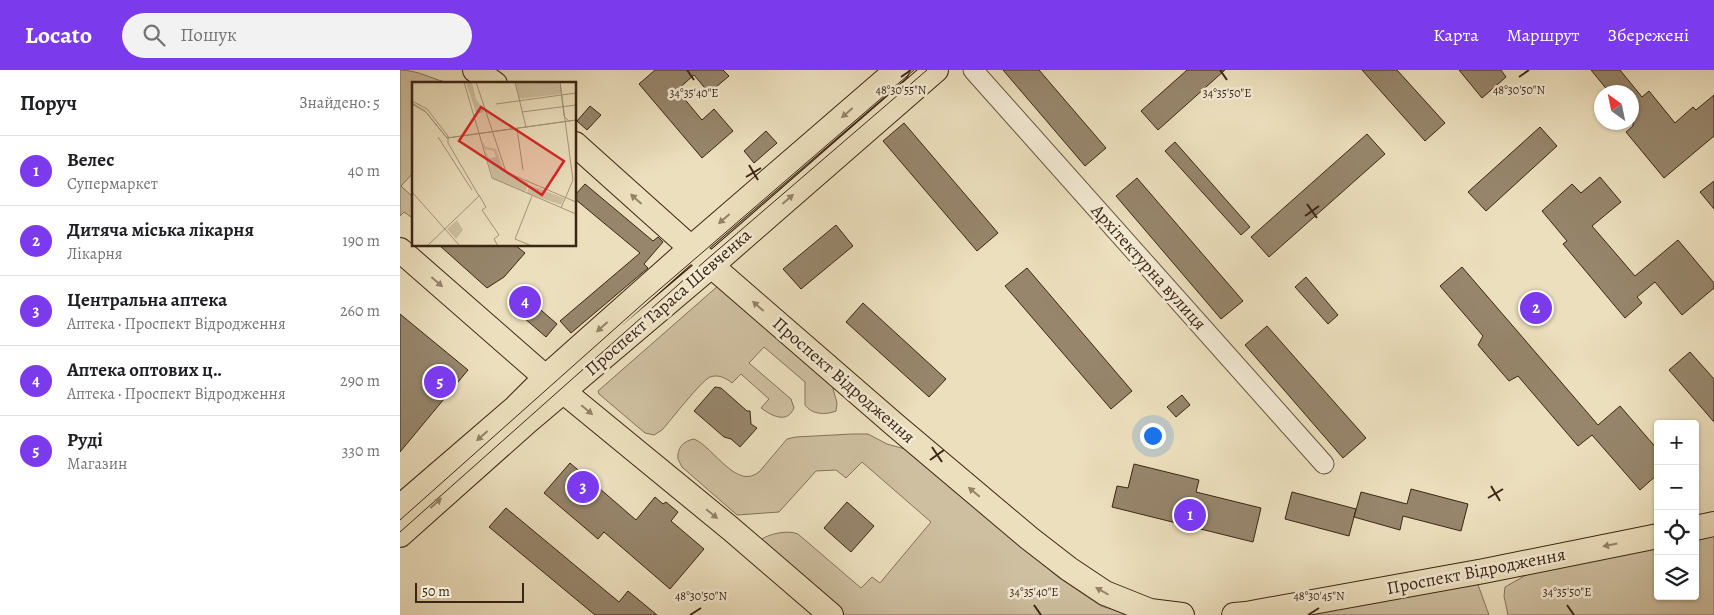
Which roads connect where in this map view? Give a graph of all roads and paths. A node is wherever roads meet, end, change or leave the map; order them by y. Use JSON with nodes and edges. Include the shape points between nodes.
{"nodes":[{"id":1,"x":475,"y":70,"type":"edge"},
{"id":2,"x":491,"y":70,"type":"edge"},
{"id":3,"x":898,"y":70,"type":"edge"},
{"id":4,"x":936,"y":70,"type":"edge"},
{"id":5,"x":974,"y":70,"type":"edge"},
{"id":6,"x":492,"y":82,"type":"edge"},
{"id":7,"x":504,"y":82,"type":"edge"},
{"id":8,"x":576,"y":145,"type":"edge"},
{"id":9,"x":691,"y":248,"type":"junction"},
{"id":10,"x":400,"y":250,"type":"edge"},
{"id":11,"x":711,"y":266,"type":"junction"},
{"id":12,"x":546,"y":377,"type":"junction"},
{"id":13,"x":564,"y":392,"type":"junction"},
{"id":14,"x":1324,"y":464,"type":"dead end"},
{"id":15,"x":400,"y":507,"type":"edge"},
{"id":16,"x":1714,"y":524,"type":"edge"},
{"id":17,"x":1699,"y":527,"type":"edge"},
{"id":18,"x":400,"y":535,"type":"edge"},
{"id":19,"x":1654,"y":537,"type":"edge"},
{"id":20,"x":831,"y":615,"type":"edge"},
{"id":21,"x":1182,"y":615,"type":"edge"},
{"id":22,"x":1234,"y":615,"type":"edge"}],
"edges":[{"from":1,"to":6,"type":"main road"},
{"from":2,"to":7,"type":"street"},
{"from":3,"to":9,"type":"main road","name":"Проспект Тараса Шевченка","one_way":true},
{"from":11,"to":4,"type":"main road","name":"Проспект Тараса Шевченка","one_way":true},
{"from":5,"to":14,"type":"street","name":"Архітектурна вулиця"},
{"from":9,"to":8,"type":"main road","name":"Проспект Відродження","one_way":true},
{"from":9,"to":11,"type":"main road","name":"Проспект Відродження"},
{"from":9,"to":12,"type":"main road","name":"Проспект Тараса Шевченка","one_way":true},
{"from":10,"to":12,"type":"main road","one_way":true},
{"from":11,"to":13,"type":"main road","name":"Проспект Тараса Шевченка"},
{"from":21,"to":11,"type":"main road","name":"Проспект Відродження","one_way":true,"via":[[1150,611],[1105,593],[1069,569]]},
{"from":12,"to":13,"type":"main road"},
{"from":12,"to":15,"type":"main road","name":"Проспект Тараса Шевченка","one_way":true},
{"from":18,"to":13,"type":"main road","name":"Проспект Тараса Шевченка","one_way":true},
{"from":13,"to":20,"type":"main road","one_way":true},
{"from":16,"to":17,"type":"main road"},
{"from":19,"to":22,"type":"main road","name":"Проспект Відродження","one_way":true}]}
